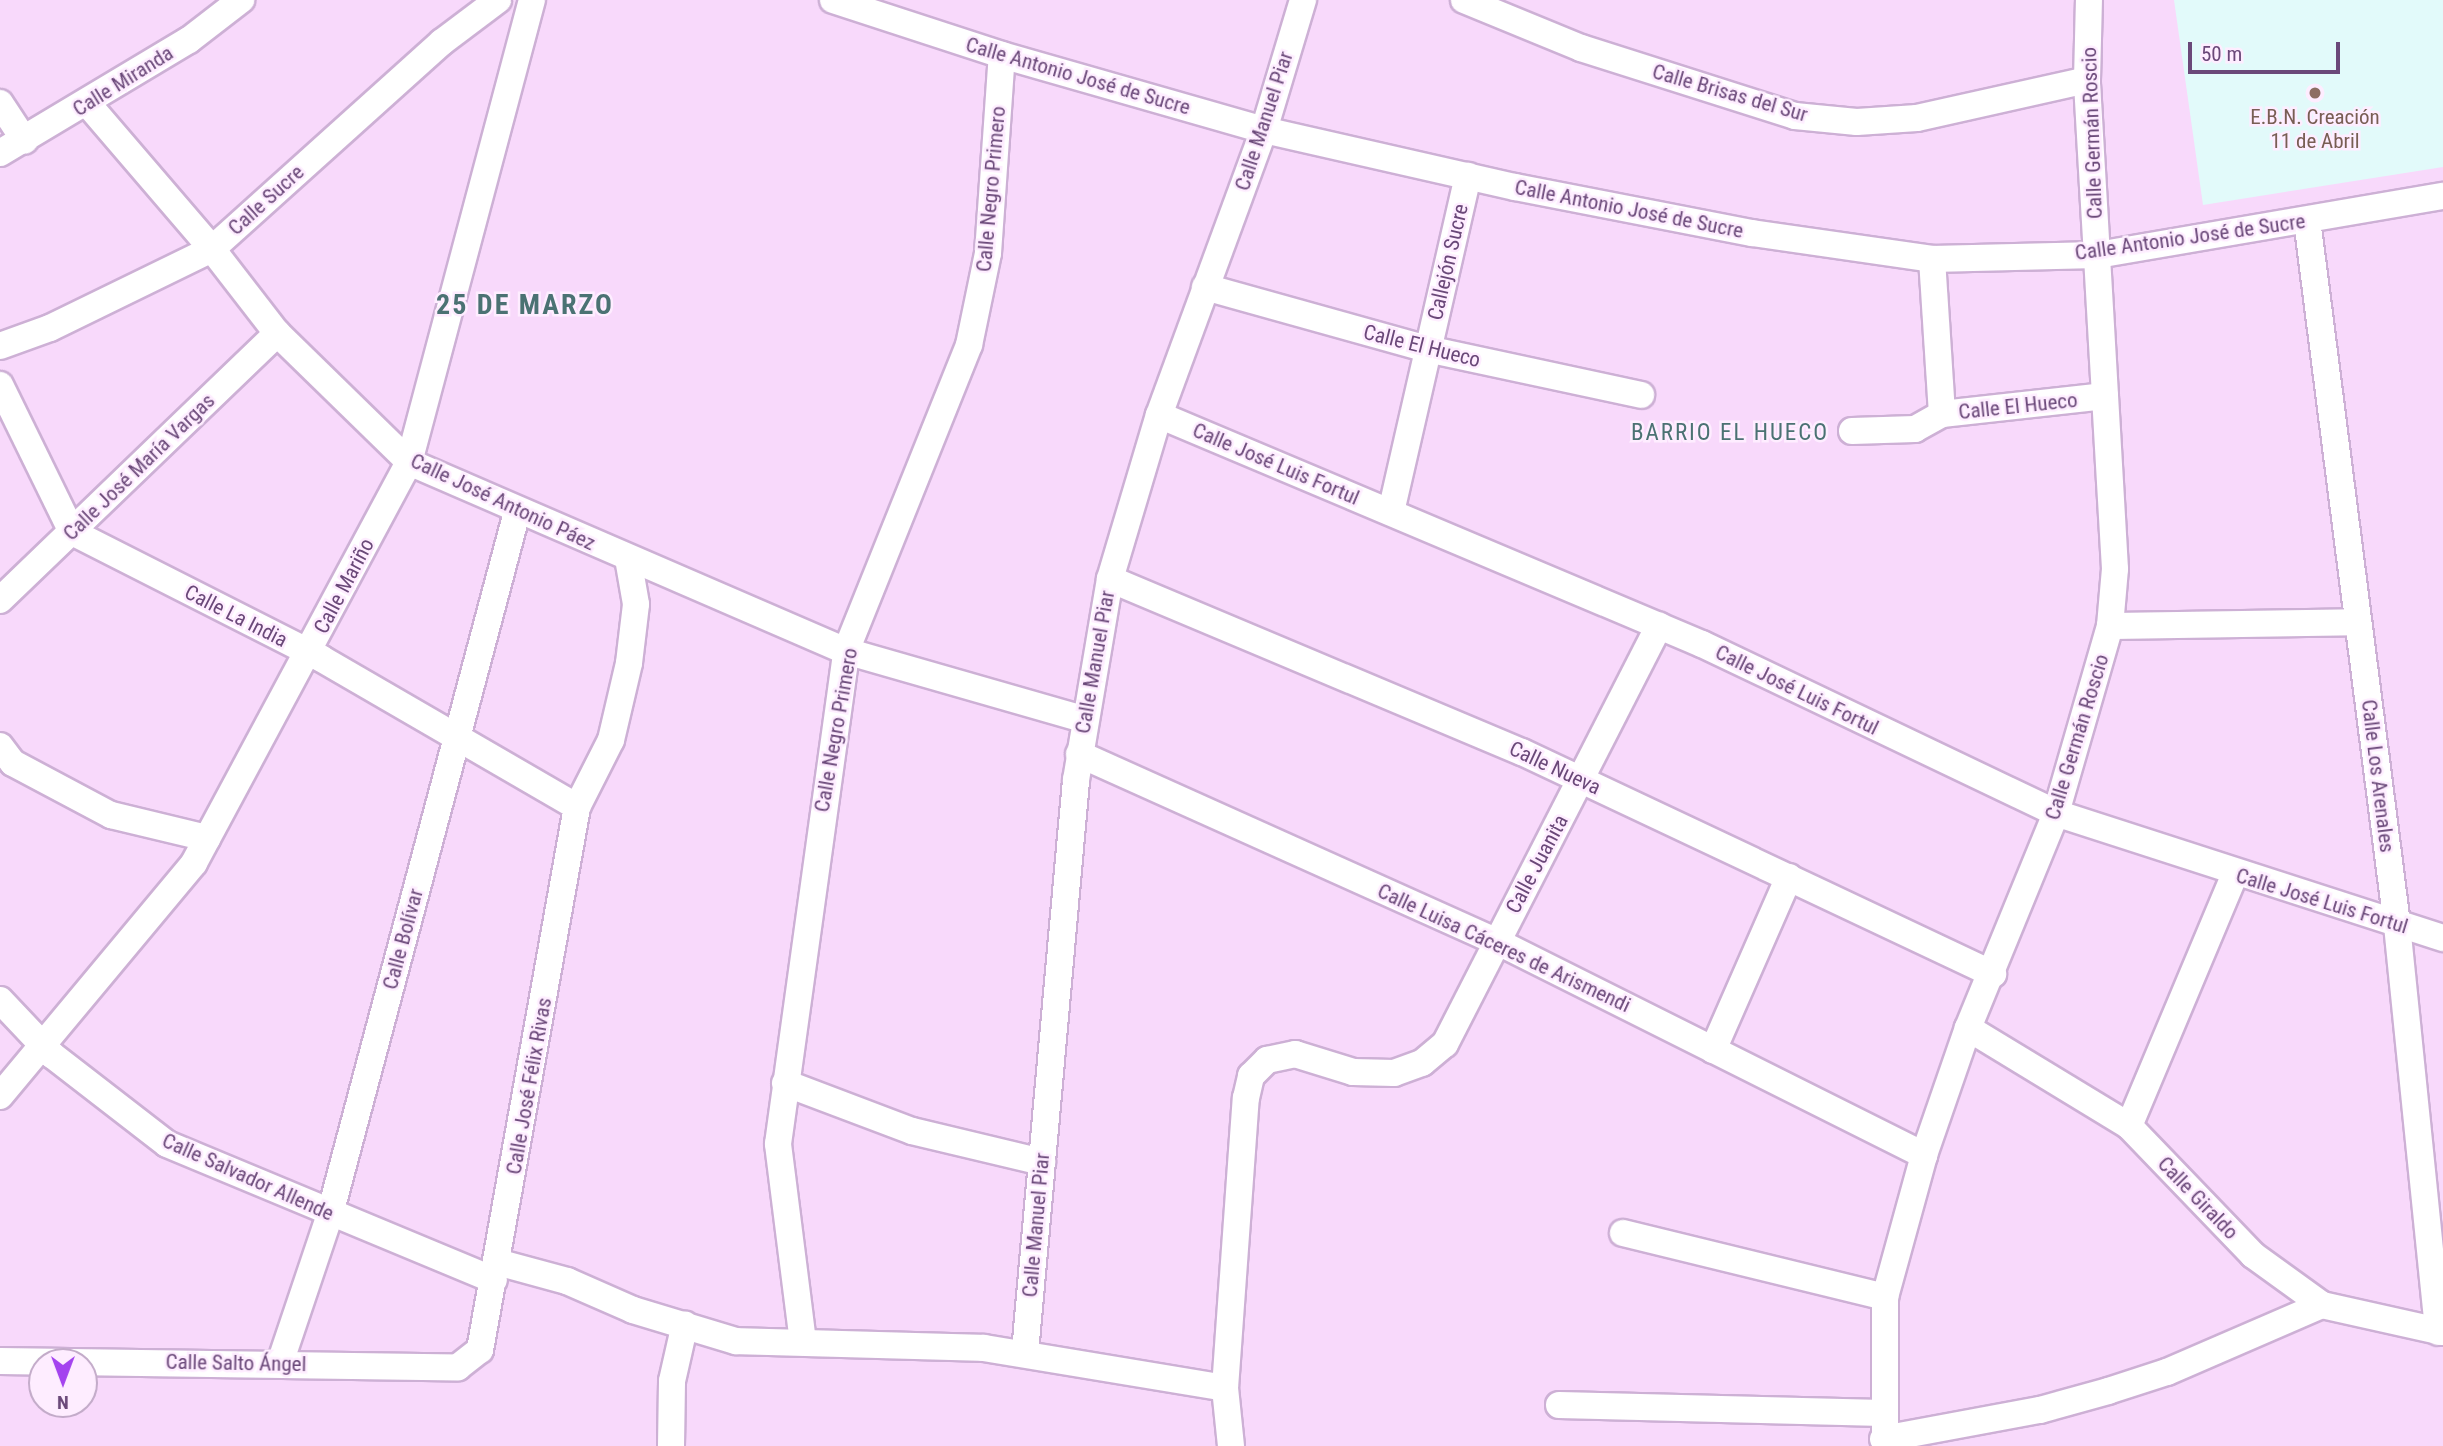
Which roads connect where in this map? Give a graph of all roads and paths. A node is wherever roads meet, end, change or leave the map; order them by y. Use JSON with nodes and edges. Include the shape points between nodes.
{"nodes":[{"id":1,"x":241,"y":0,"type":"edge"},
{"id":2,"x":498,"y":0,"type":"edge"},
{"id":3,"x":532,"y":0,"type":"edge"},
{"id":4,"x":833,"y":0,"type":"edge"},
{"id":5,"x":1303,"y":0,"type":"edge"},
{"id":6,"x":1464,"y":0,"type":"edge"},
{"id":7,"x":2089,"y":0,"type":"edge"},
{"id":8,"x":1002,"y":55,"type":"junction"},
{"id":9,"x":2087,"y":80,"type":"junction"},
{"id":10,"x":0,"y":103,"type":"edge"},
{"id":11,"x":87,"y":103,"type":"junction"},
{"id":12,"x":1264,"y":130,"type":"junction"},
{"id":13,"x":25,"y":141,"type":"junction"},
{"id":14,"x":0,"y":153,"type":"edge"},
{"id":15,"x":1468,"y":176,"type":"junction"},
{"id":16,"x":2443,"y":196,"type":"edge"},
{"id":17,"x":2307,"y":220,"type":"junction"},
{"id":18,"x":212,"y":249,"type":"junction"},
{"id":19,"x":2097,"y":255,"type":"junction"},
{"id":20,"x":1932,"y":260,"type":"junction"},
{"id":21,"x":1205,"y":287,"type":"junction"},
{"id":22,"x":277,"y":333,"type":"junction"},
{"id":23,"x":0,"y":346,"type":"edge"},
{"id":24,"x":1427,"y":349,"type":"junction"},
{"id":25,"x":0,"y":385,"type":"edge"},
{"id":26,"x":1641,"y":395,"type":"dead end"},
{"id":27,"x":2105,"y":396,"type":"junction"},
{"id":28,"x":1942,"y":414,"type":"junction"},
{"id":29,"x":1159,"y":415,"type":"junction"},
{"id":30,"x":1852,"y":431,"type":"dead end"},
{"id":31,"x":409,"y":462,"type":"junction"},
{"id":32,"x":517,"y":512,"type":"junction"},
{"id":33,"x":1391,"y":512,"type":"junction"},
{"id":34,"x":72,"y":532,"type":"junction"},
{"id":35,"x":628,"y":558,"type":"junction"},
{"id":36,"x":1110,"y":579,"type":"junction"},
{"id":37,"x":0,"y":600,"type":"edge"},
{"id":38,"x":2358,"y":622,"type":"junction"},
{"id":39,"x":1659,"y":625,"type":"junction"},
{"id":40,"x":2110,"y":626,"type":"junction"},
{"id":41,"x":846,"y":651,"type":"junction"},
{"id":42,"x":309,"y":653,"type":"junction"},
{"id":43,"x":1083,"y":719,"type":"junction"},
{"id":44,"x":457,"y":737,"type":"junction"},
{"id":45,"x":0,"y":746,"type":"edge"},
{"id":46,"x":1079,"y":754,"type":"junction"},
{"id":47,"x":1581,"y":779,"type":"junction"},
{"id":48,"x":577,"y":807,"type":"junction"},
{"id":49,"x":2056,"y":813,"type":"junction"},
{"id":50,"x":207,"y":838,"type":"junction"},
{"id":51,"x":2235,"y":874,"type":"junction"},
{"id":52,"x":1789,"y":877,"type":"junction"},
{"id":53,"x":2397,"y":925,"type":"junction"},
{"id":54,"x":2443,"y":938,"type":"edge"},
{"id":55,"x":1496,"y":941,"type":"junction"},
{"id":56,"x":1993,"y":974,"type":"junction"},
{"id":57,"x":0,"y":1000,"type":"edge"},
{"id":58,"x":1968,"y":1028,"type":"junction"},
{"id":59,"x":43,"y":1045,"type":"junction"},
{"id":60,"x":1713,"y":1049,"type":"junction"},
{"id":61,"x":785,"y":1083,"type":"junction"},
{"id":62,"x":0,"y":1096,"type":"edge"},
{"id":63,"x":2129,"y":1126,"type":"junction"},
{"id":64,"x":1924,"y":1155,"type":"junction"},
{"id":65,"x":1042,"y":1161,"type":"junction"},
{"id":66,"x":330,"y":1214,"type":"junction"},
{"id":67,"x":1623,"y":1233,"type":"dead end"},
{"id":68,"x":496,"y":1271,"type":"junction"},
{"id":69,"x":1885,"y":1297,"type":"junction"},
{"id":70,"x":2322,"y":1304,"type":"junction"},
{"id":71,"x":685,"y":1324,"type":"junction"},
{"id":72,"x":2440,"y":1332,"type":"edge"},
{"id":73,"x":803,"y":1342,"type":"junction"},
{"id":74,"x":1025,"y":1352,"type":"junction"},
{"id":75,"x":0,"y":1361,"type":"edge"},
{"id":76,"x":471,"y":1362,"type":"joint"},
{"id":77,"x":280,"y":1363,"type":"junction"},
{"id":78,"x":1225,"y":1388,"type":"junction"},
{"id":79,"x":1559,"y":1405,"type":"dead end"},
{"id":80,"x":1884,"y":1433,"type":"edge"},
{"id":81,"x":671,"y":1446,"type":"edge"},
{"id":82,"x":1231,"y":1446,"type":"edge"}],
"edges":[{"from":1,"to":11,"type":"street","name":"Calle Miranda","via":[[189,40]]},
{"from":2,"to":18,"type":"street","name":"Calle Sucre","via":[[442,42]]},
{"from":3,"to":31,"type":"street","name":"Calle Mariño"},
{"from":4,"to":8,"type":"street","name":"Calle Antonio José de Sucre"},
{"from":5,"to":12,"type":"street","name":"Calle Manuel Piar"},
{"from":6,"to":9,"type":"street","name":"Calle Brisas del Sur","via":[[1581,48],[1795,116],[1857,122],[1917,118]]},
{"from":7,"to":9,"type":"street","name":"Calle Germán Roscio"},
{"from":8,"to":12,"type":"street","name":"Calle Antonio José de Sucre"},
{"from":8,"to":41,"type":"street","name":"Calle Negro Primero","via":[[988,253],[969,345]]},
{"from":9,"to":19,"type":"street","name":"Calle Germán Roscio"},
{"from":10,"to":13,"type":"street"},
{"from":11,"to":13,"type":"street","name":"Calle Miranda"},
{"from":11,"to":18,"type":"street","name":"Calle José Antonio Páez"},
{"from":12,"to":15,"type":"street","name":"Calle Antonio José de Sucre"},
{"from":12,"to":21,"type":"street","name":"Calle Manuel Piar"},
{"from":13,"to":14,"type":"street","name":"Calle Miranda"},
{"from":15,"to":20,"type":"street","name":"Calle Antonio José de Sucre","via":[[1752,233]]},
{"from":15,"to":24,"type":"street","name":"Callejón Sucre"},
{"from":16,"to":17,"type":"street","name":"Calle Antonio José de Sucre"},
{"from":17,"to":19,"type":"street","name":"Calle Antonio José de Sucre"},
{"from":17,"to":38,"type":"street","name":"Calle Los Arenales"},
{"from":18,"to":22,"type":"street","name":"Calle José Antonio Páez"},
{"from":18,"to":23,"type":"street","name":"Calle Sucre","via":[[50,328]]},
{"from":19,"to":20,"type":"street","name":"Calle Antonio José de Sucre"},
{"from":19,"to":27,"type":"street","name":"Calle Germán Roscio"},
{"from":20,"to":28,"type":"street"},
{"from":21,"to":24,"type":"street","name":"Calle El Hueco"},
{"from":21,"to":29,"type":"street","name":"Calle Manuel Piar"},
{"from":22,"to":31,"type":"street","name":"Calle José Antonio Páez"},
{"from":22,"to":34,"type":"street","name":"Calle José María Vargas"},
{"from":24,"to":26,"type":"street","name":"Calle El Hueco"},
{"from":24,"to":33,"type":"street","name":"Callejón Sucre"},
{"from":25,"to":34,"type":"street"},
{"from":27,"to":28,"type":"street","name":"Calle El Hueco"},
{"from":27,"to":40,"type":"street","name":"Calle Germán Roscio","via":[[2115,569]]},
{"from":28,"to":30,"type":"street","name":"Calle El Hueco","via":[[1915,429]]},
{"from":29,"to":33,"type":"street","name":"Calle José Luis Fortul"},
{"from":29,"to":36,"type":"street","name":"Calle Manuel Piar"},
{"from":31,"to":32,"type":"street","name":"Calle José Antonio Páez"},
{"from":31,"to":42,"type":"street","name":"Calle Mariño"},
{"from":32,"to":35,"type":"street","name":"Calle José Antonio Páez"},
{"from":32,"to":44,"type":"street","name":"Calle Bolívar"},
{"from":33,"to":39,"type":"street","name":"Calle José Luis Fortul"},
{"from":34,"to":37,"type":"street","name":"Calle José María Vargas"},
{"from":34,"to":42,"type":"street","name":"Calle La India"},
{"from":35,"to":41,"type":"street","name":"Calle José Antonio Páez"},
{"from":35,"to":48,"type":"street","name":"Calle José Félix Rivas","via":[[636,604],[629,663],[611,740]]},
{"from":36,"to":43,"type":"street","name":"Calle Manuel Piar"},
{"from":36,"to":47,"type":"street","name":"Calle Nueva"},
{"from":38,"to":40,"type":"street"},
{"from":38,"to":53,"type":"street","name":"Calle Los Arenales"},
{"from":39,"to":47,"type":"street","name":"Calle Juanita"},
{"from":39,"to":49,"type":"street","name":"Calle José Luis Fortul"},
{"from":40,"to":49,"type":"street","name":"Calle Germán Roscio"},
{"from":41,"to":43,"type":"street"},
{"from":41,"to":61,"type":"street","name":"Calle Negro Primero"},
{"from":42,"to":44,"type":"street","name":"Calle La India"},
{"from":42,"to":50,"type":"street","name":"Calle Mariño"},
{"from":43,"to":46,"type":"street","name":"Calle Manuel Piar"},
{"from":44,"to":48,"type":"street","name":"Calle La India"},
{"from":44,"to":66,"type":"street","name":"Calle Bolívar"},
{"from":45,"to":50,"type":"street","via":[[13,763],[110,816]]},
{"from":46,"to":55,"type":"street","name":"Calle Luisa Cáceres de Arismendi"},
{"from":46,"to":65,"type":"street","name":"Calle Manuel Piar"},
{"from":47,"to":52,"type":"street","name":"Calle Nueva"},
{"from":47,"to":55,"type":"street","name":"Calle Juanita"},
{"from":48,"to":68,"type":"street","name":"Calle José Félix Rivas"},
{"from":49,"to":51,"type":"street","name":"Calle José Luis Fortul"},
{"from":49,"to":56,"type":"street","name":"Calle Germán Roscio"},
{"from":50,"to":59,"type":"street","name":"Calle Mariño","via":[[194,863]]},
{"from":51,"to":53,"type":"street","name":"Calle José Luis Fortul"},
{"from":51,"to":63,"type":"street"},
{"from":52,"to":56,"type":"street","name":"Calle Nueva"},
{"from":52,"to":60,"type":"street"},
{"from":53,"to":54,"type":"street","name":"Calle José Luis Fortul"},
{"from":53,"to":72,"type":"street","name":"Calle Los Arenales"},
{"from":55,"to":60,"type":"street","name":"Calle Luisa Cáceres de Arismendi"},
{"from":55,"to":78,"type":"street","name":"Calle Juanita","via":[[1445,1044],[1422,1063],[1381,1075],[1353,1072],[1295,1054],[1267,1060],[1247,1087]]},
{"from":56,"to":58,"type":"street","name":"Calle Germán Roscio"},
{"from":57,"to":59,"type":"street","name":"Calle Salvador Allende"},
{"from":58,"to":63,"type":"street","name":"Calle Giraldo"},
{"from":58,"to":64,"type":"street","name":"Calle Germán Roscio"},
{"from":59,"to":62,"type":"street","name":"Calle Mariño"},
{"from":59,"to":66,"type":"street","name":"Calle Salvador Allende","via":[[167,1144]]},
{"from":60,"to":64,"type":"street","name":"Calle Luisa Cáceres de Arismendi"},
{"from":61,"to":65,"type":"street","via":[[912,1131]]},
{"from":61,"to":73,"type":"street","name":"Calle Negro Primero","via":[[778,1144]]},
{"from":63,"to":70,"type":"street","name":"Calle Giraldo","via":[[2253,1255]]},
{"from":64,"to":69,"type":"street","name":"Calle Germán Roscio"},
{"from":65,"to":74,"type":"street","name":"Calle Manuel Piar"},
{"from":66,"to":68,"type":"street","name":"Calle Salvador Allende"},
{"from":66,"to":77,"type":"street","name":"Calle Bolívar"},
{"from":67,"to":69,"type":"street"},
{"from":68,"to":71,"type":"street","name":"Calle Salvador Allende","via":[[567,1281],[633,1310]]},
{"from":68,"to":76,"type":"street","name":"Calle José Félix Rivas","via":[[480,1350]]},
{"from":69,"to":80,"type":"street","name":"Calle Germán Roscio"},
{"from":70,"to":72,"type":"street","name":"Calle Giraldo"},
{"from":70,"to":80,"type":"street","via":[[2167,1372],[2108,1391],[2040,1410]]},
{"from":71,"to":73,"type":"street","name":"Calle Salvador Allende","via":[[736,1341]]},
{"from":71,"to":81,"type":"street","via":[[672,1381]]},
{"from":73,"to":74,"type":"street","name":"Calle Salvador Allende"},
{"from":74,"to":78,"type":"street","name":"Calle Salvador Allende"},
{"from":75,"to":77,"type":"street","name":"Calle Salto Ángel"},
{"from":76,"to":77,"type":"street","name":"Calle Salto Ángel","via":[[457,1367]]},
{"from":78,"to":82,"type":"street"},
{"from":79,"to":80,"type":"street"}]}
